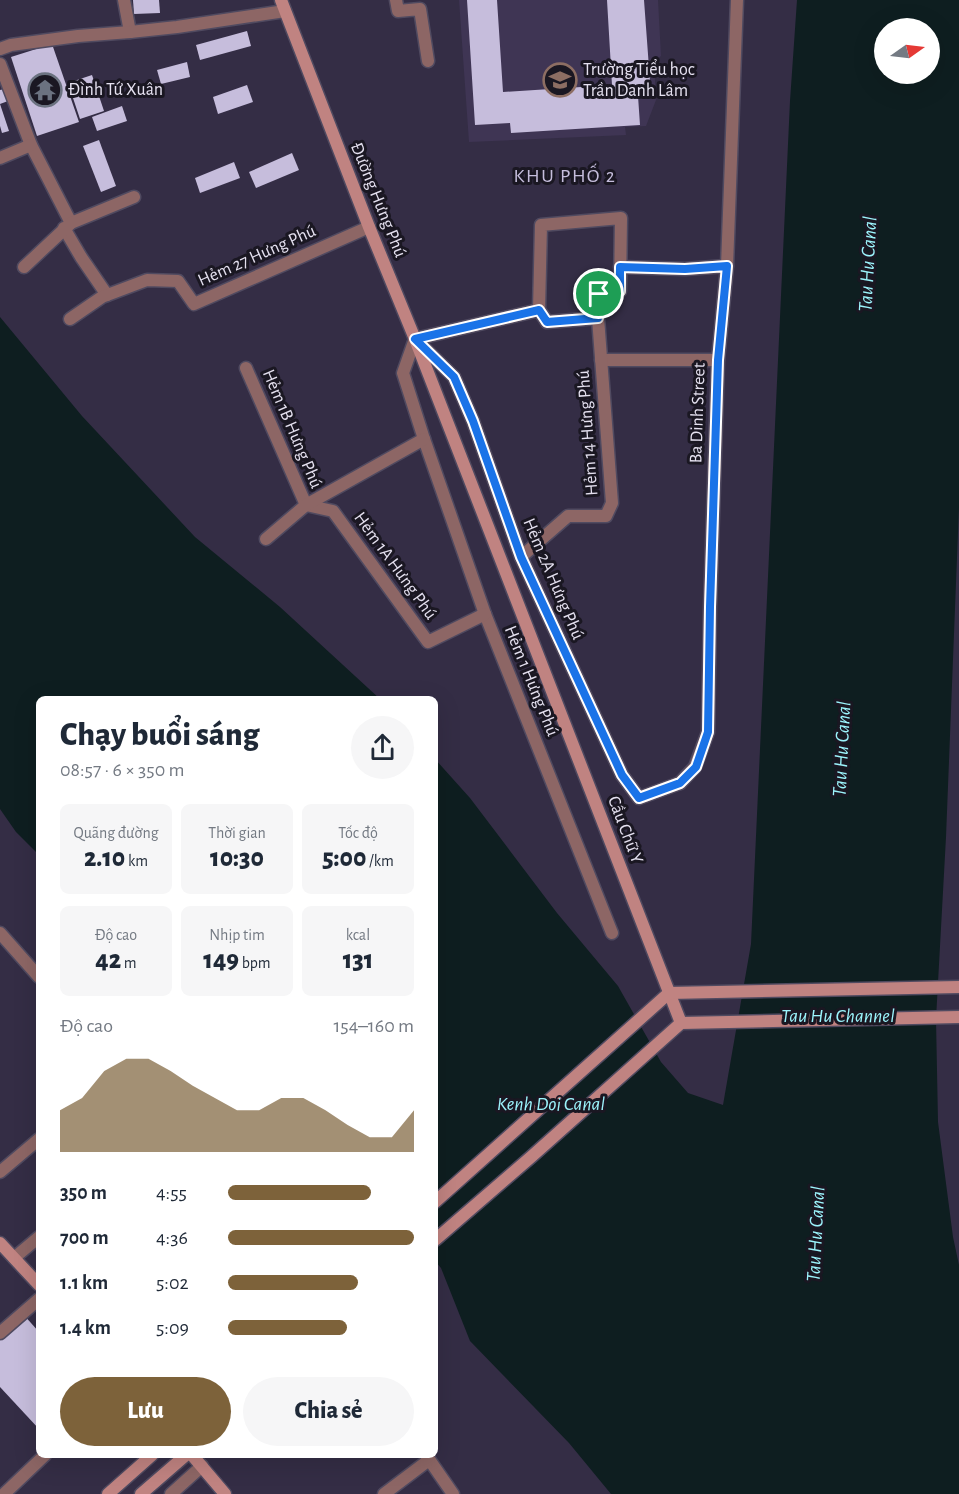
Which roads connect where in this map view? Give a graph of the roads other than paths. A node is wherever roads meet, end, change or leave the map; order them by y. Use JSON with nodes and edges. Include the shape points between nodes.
{"nodes":[{"id":1,"x":124,"y":0,"type":"edge"},
{"id":2,"x":396,"y":0,"type":"edge"},
{"id":3,"x":737,"y":0,"type":"edge"},
{"id":4,"x":283,"y":6,"type":"edge"},
{"id":5,"x":130,"y":32,"type":"junction"},
{"id":6,"x":0,"y":49,"type":"edge"},
{"id":7,"x":428,"y":61,"type":"dead end"},
{"id":8,"x":0,"y":64,"type":"edge"},
{"id":9,"x":31,"y":145,"type":"junction"},
{"id":10,"x":0,"y":158,"type":"edge"},
{"id":11,"x":134,"y":197,"type":"dead end"},
{"id":12,"x":67,"y":226,"type":"junction"},
{"id":13,"x":369,"y":227,"type":"junction"},
{"id":14,"x":727,"y":266,"type":"junction"},
{"id":15,"x":24,"y":267,"type":"dead end"},
{"id":16,"x":620,"y":267,"type":"junction"},
{"id":17,"x":107,"y":295,"type":"junction"},
{"id":18,"x":539,"y":310,"type":"junction"},
{"id":19,"x":598,"y":318,"type":"junction"},
{"id":20,"x":70,"y":319,"type":"dead end"},
{"id":21,"x":415,"y":339,"type":"junction"},
{"id":22,"x":601,"y":360,"type":"junction"},
{"id":23,"x":718,"y":360,"type":"junction"},
{"id":24,"x":246,"y":368,"type":"dead end"},
{"id":25,"x":443,"y":412,"type":"joint"},
{"id":26,"x":424,"y":439,"type":"junction"},
{"id":27,"x":306,"y":505,"type":"junction"},
{"id":28,"x":266,"y":539,"type":"dead end"},
{"id":29,"x":521,"y":557,"type":"junction"},
{"id":30,"x":485,"y":614,"type":"junction"},
{"id":31,"x":680,"y":783,"type":"joint"},
{"id":32,"x":0,"y":933,"type":"edge"},
{"id":33,"x":612,"y":933,"type":"dead end"},
{"id":34,"x":36,"y":974,"type":"edge"},
{"id":35,"x":959,"y":987,"type":"edge"},
{"id":36,"x":669,"y":993,"type":"junction"},
{"id":37,"x":959,"y":1017,"type":"edge"},
{"id":38,"x":681,"y":1023,"type":"junction"},
{"id":39,"x":36,"y":1142,"type":"edge"},
{"id":40,"x":0,"y":1173,"type":"edge"},
{"id":41,"x":438,"y":1199,"type":"edge"},
{"id":42,"x":438,"y":1237,"type":"edge"},
{"id":43,"x":36,"y":1240,"type":"edge"},
{"id":44,"x":0,"y":1243,"type":"edge"},
{"id":45,"x":14,"y":1258,"type":"junction"},
{"id":46,"x":36,"y":1282,"type":"edge"},
{"id":47,"x":36,"y":1302,"type":"edge"},
{"id":48,"x":0,"y":1334,"type":"edge"},
{"id":49,"x":42,"y":1458,"type":"edge"},
{"id":50,"x":149,"y":1458,"type":"edge"},
{"id":51,"x":183,"y":1458,"type":"edge"},
{"id":52,"x":195,"y":1458,"type":"edge"},
{"id":53,"x":427,"y":1458,"type":"edge"},
{"id":54,"x":429,"y":1458,"type":"edge"},
{"id":55,"x":202,"y":1466,"type":"junction"},
{"id":56,"x":4,"y":1494,"type":"edge"},
{"id":57,"x":108,"y":1494,"type":"edge"},
{"id":58,"x":141,"y":1494,"type":"edge"},
{"id":59,"x":171,"y":1494,"type":"edge"},
{"id":60,"x":225,"y":1494,"type":"edge"},
{"id":61,"x":384,"y":1494,"type":"edge"},
{"id":62,"x":453,"y":1494,"type":"edge"}],
"edges":[{"from":1,"to":5,"type":"street"},
{"from":2,"to":7,"type":"street","via":[[398,11],[420,9]]},
{"from":3,"to":14,"type":"street","name":"Ba Dinh Street"},
{"from":4,"to":5,"type":"street"},
{"from":4,"to":13,"type":"main road","name":"Đường Hưng Phú"},
{"from":5,"to":6,"type":"street"},
{"from":8,"to":9,"type":"street"},
{"from":9,"to":10,"type":"street"},
{"from":9,"to":12,"type":"street"},
{"from":11,"to":12,"type":"street"},
{"from":12,"to":15,"type":"street"},
{"from":12,"to":17,"type":"street","via":[[81,257]]},
{"from":13,"to":17,"type":"street","name":"Hẻm 27 Hưng Phú","via":[[194,304],[178,281],[147,280]]},
{"from":13,"to":21,"type":"main road","name":"Đường Hưng Phú"},
{"from":14,"to":16,"type":"street"},
{"from":14,"to":23,"type":"street","name":"Ba Dinh Street"},
{"from":16,"to":18,"type":"street","name":"Hẻm 14 Hưng Phú","via":[[621,218],[541,225]]},
{"from":16,"to":19,"type":"street","name":"Hẻm 14 Hưng Phú","via":[[620,291],[599,294]]},
{"from":17,"to":20,"type":"street","name":"Hẻm 27 Hưng Phú"},
{"from":18,"to":19,"type":"street","via":[[547,322]]},
{"from":18,"to":21,"type":"street"},
{"from":19,"to":22,"type":"street","name":"Hẻm 14 Hưng Phú"},
{"from":21,"to":25,"type":"main road","name":"Đường Hưng Phú"},
{"from":21,"to":26,"type":"street","name":"Hẻm 1 Hưng Phú","via":[[403,373]]},
{"from":21,"to":29,"type":"street","name":"Hẻm 2A Hưng Phú","via":[[454,377]]},
{"from":22,"to":23,"type":"street"},
{"from":22,"to":29,"type":"street","name":"Hẻm 14 Hưng Phú","via":[[612,503],[606,516],[568,516]]},
{"from":23,"to":31,"type":"street","name":"Ba Dinh Street","via":[[708,732],[696,767]]},
{"from":24,"to":27,"type":"street","name":"Hẻm 1B Hưng Phú"},
{"from":25,"to":36,"type":"main road","name":"Cầu Chữ Y"},
{"from":26,"to":27,"type":"street"},
{"from":26,"to":30,"type":"street","name":"Hẻm 1 Hưng Phú"},
{"from":27,"to":28,"type":"street"},
{"from":27,"to":30,"type":"street","name":"Hẻm 1A Hưng Phú","via":[[333,512],[428,642]]},
{"from":29,"to":31,"type":"street","name":"Hẻm 2A Hưng Phú","via":[[622,775],[639,798]]},
{"from":30,"to":33,"type":"street","name":"Hẻm 1 Hưng Phú"},
{"from":32,"to":34,"type":"street"},
{"from":35,"to":36,"type":"main road"},
{"from":36,"to":38,"type":"main road","name":"Cầu Chữ Y"},
{"from":36,"to":41,"type":"main road"},
{"from":37,"to":38,"type":"main road"},
{"from":38,"to":42,"type":"main road"},
{"from":39,"to":40,"type":"street"},
{"from":43,"to":45,"type":"street"},
{"from":44,"to":45,"type":"main road"},
{"from":45,"to":46,"type":"main road"},
{"from":47,"to":48,"type":"street"},
{"from":49,"to":56,"type":"street"},
{"from":50,"to":57,"type":"main road"},
{"from":51,"to":58,"type":"main road"},
{"from":52,"to":55,"type":"main road"},
{"from":53,"to":61,"type":"street"},
{"from":54,"to":62,"type":"street"},
{"from":55,"to":59,"type":"street"},
{"from":55,"to":60,"type":"main road"}]}
